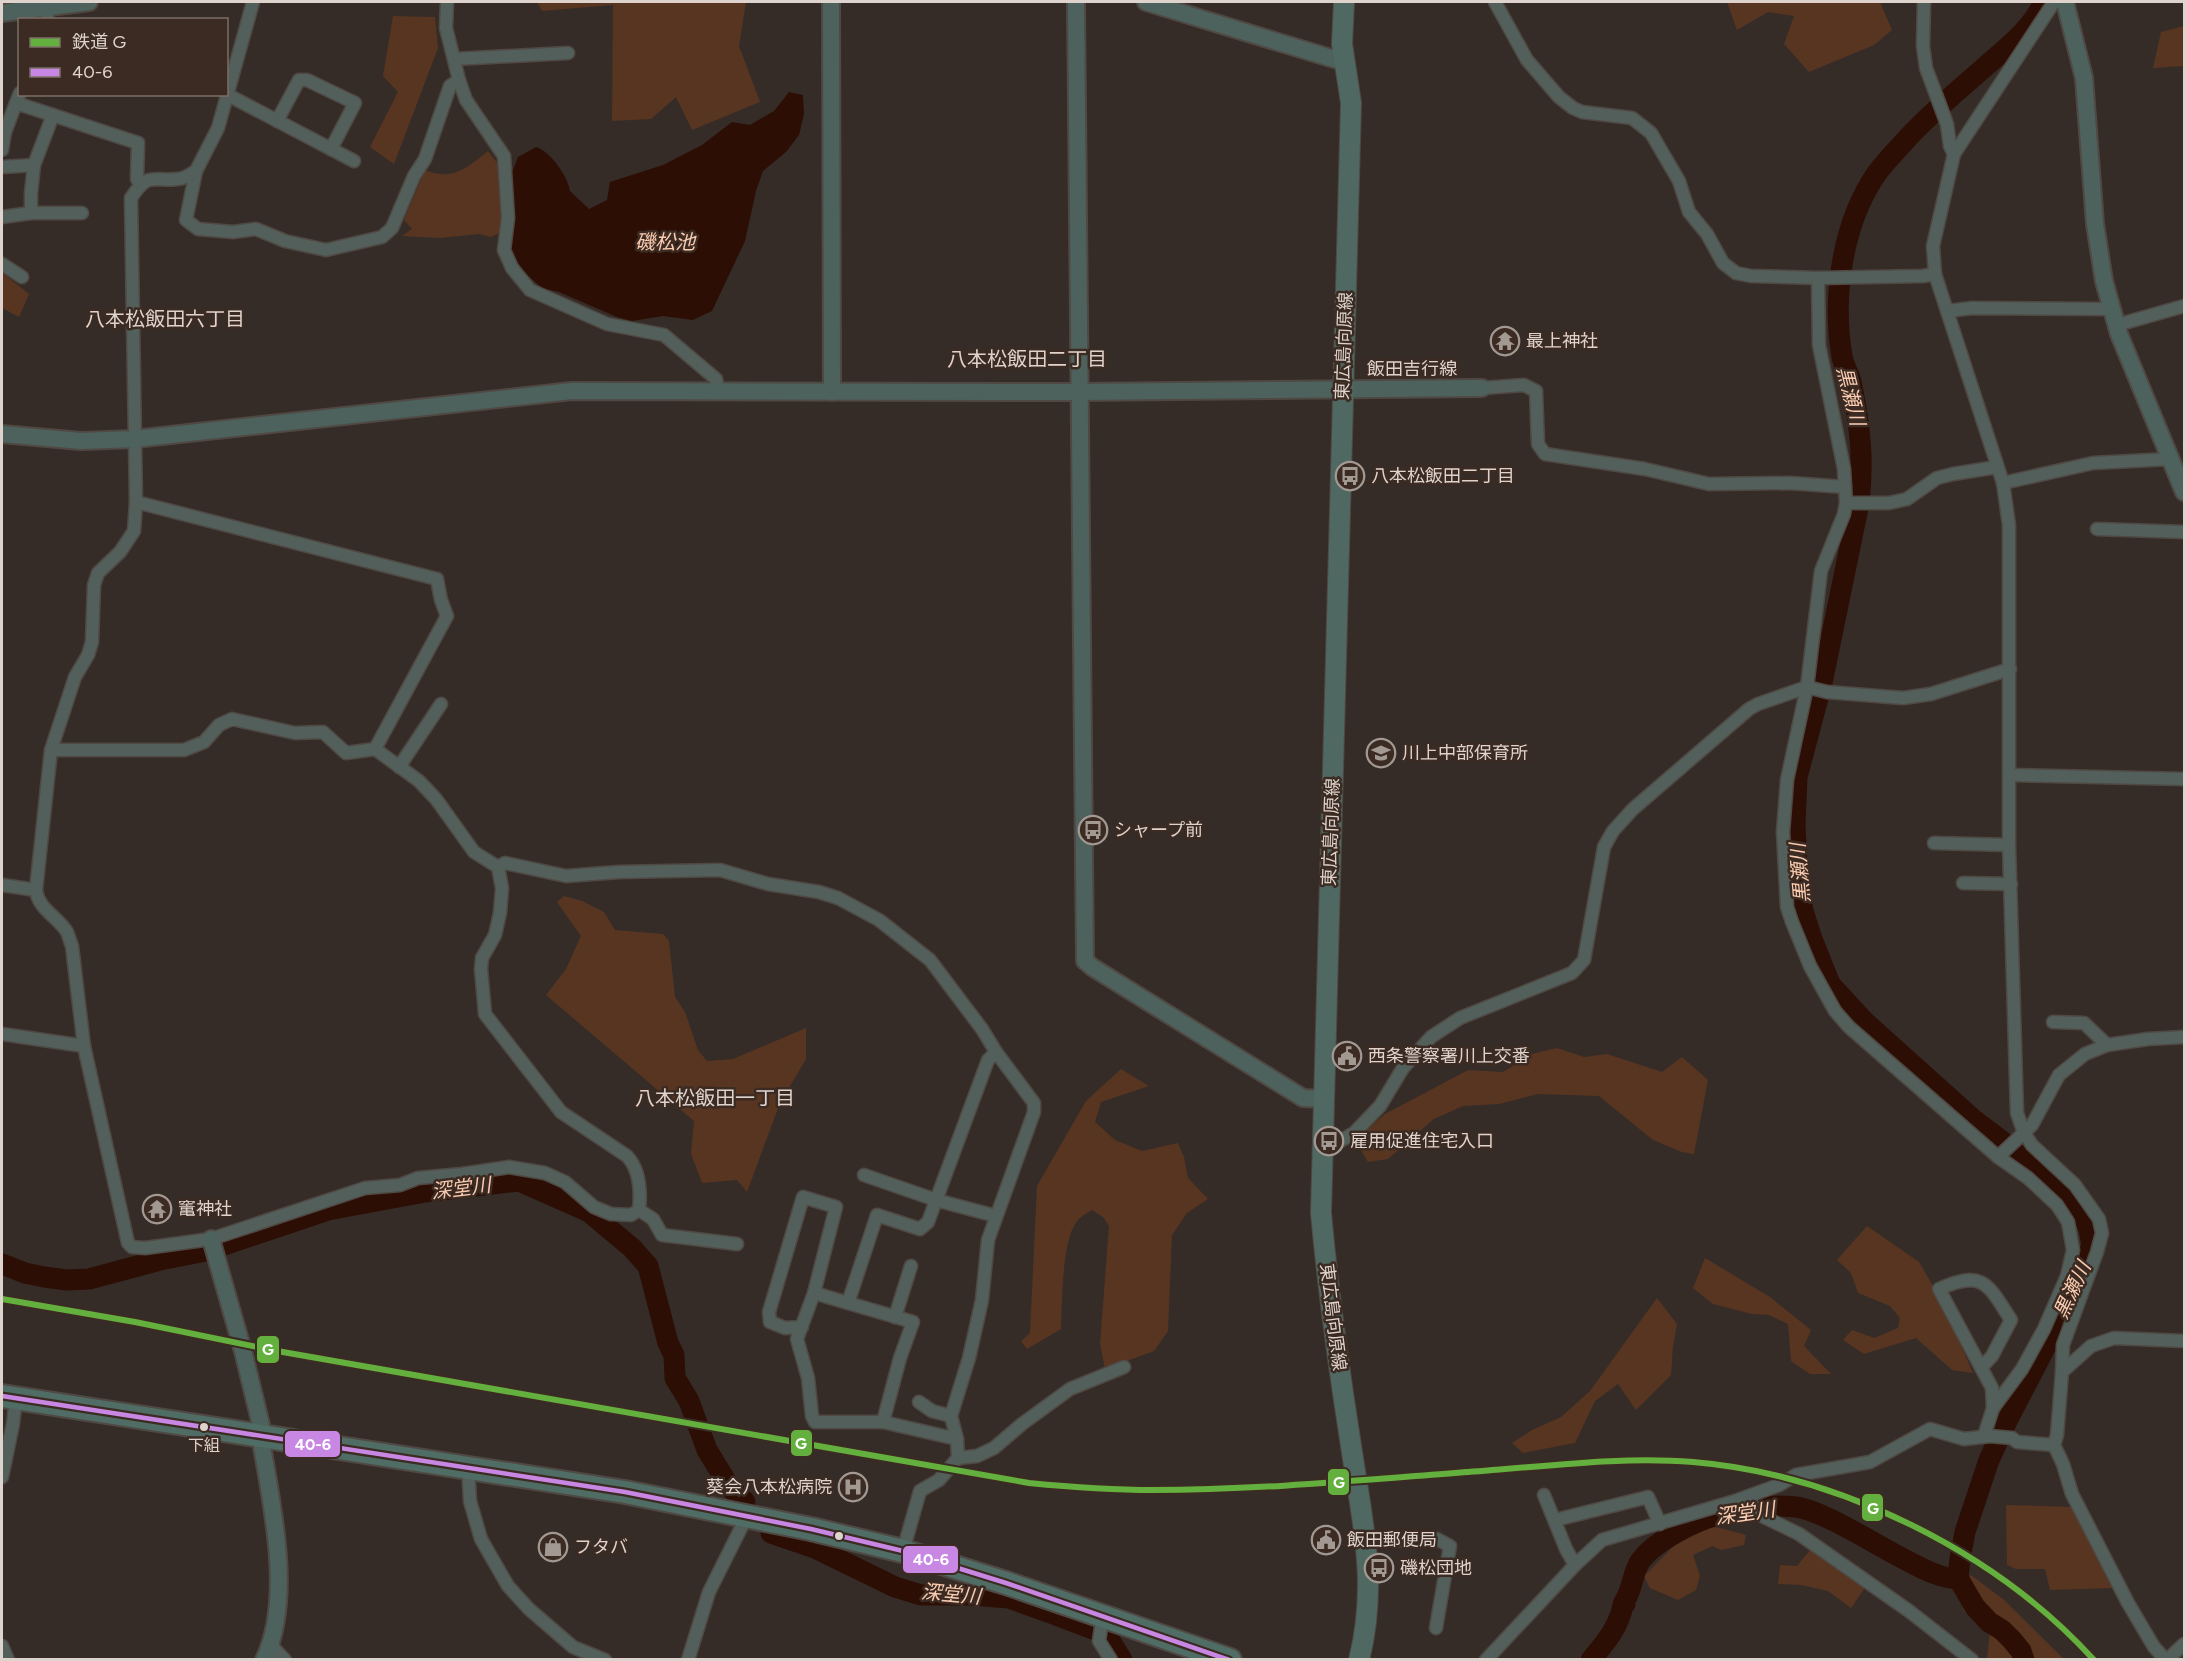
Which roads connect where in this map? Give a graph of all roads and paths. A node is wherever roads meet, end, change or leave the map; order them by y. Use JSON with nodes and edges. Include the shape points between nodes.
{"nodes":[{"id":1,"x":89,"y":2,"type":"edge"},
{"id":2,"x":253,"y":2,"type":"edge"},
{"id":3,"x":447,"y":2,"type":"edge"},
{"id":4,"x":831,"y":2,"type":"edge"},
{"id":5,"x":1076,"y":2,"type":"edge"},
{"id":6,"x":1146,"y":2,"type":"edge"},
{"id":7,"x":1344,"y":2,"type":"edge"},
{"id":8,"x":1495,"y":2,"type":"edge"},
{"id":9,"x":1924,"y":2,"type":"edge"},
{"id":10,"x":2054,"y":2,"type":"edge"},
{"id":11,"x":2065,"y":2,"type":"edge"},
{"id":12,"x":49,"y":9,"type":"edge"},
{"id":13,"x":2,"y":13,"type":"edge"},
{"id":14,"x":568,"y":53,"type":"dead end"},
{"id":15,"x":454,"y":58,"type":"junction"},
{"id":16,"x":1344,"y":62,"type":"junction"},
{"id":17,"x":459,"y":80,"type":"junction"},
{"id":18,"x":228,"y":95,"type":"edge"},
{"id":19,"x":228,"y":96,"type":"edge"},
{"id":20,"x":18,"y":98,"type":"edge"},
{"id":21,"x":53,"y":115,"type":"junction"},
{"id":22,"x":277,"y":121,"type":"junction"},
{"id":23,"x":331,"y":149,"type":"junction"},
{"id":24,"x":2,"y":150,"type":"edge"},
{"id":25,"x":1954,"y":154,"type":"junction"},
{"id":26,"x":354,"y":161,"type":"dead end"},
{"id":27,"x":34,"y":165,"type":"junction"},
{"id":28,"x":2,"y":167,"type":"edge"},
{"id":29,"x":196,"y":171,"type":"junction"},
{"id":30,"x":140,"y":184,"type":"junction"},
{"id":31,"x":31,"y":213,"type":"junction"},
{"id":32,"x":82,"y":213,"type":"dead end"},
{"id":33,"x":2,"y":217,"type":"edge"},
{"id":34,"x":2,"y":264,"type":"edge"},
{"id":35,"x":1935,"y":274,"type":"junction"},
{"id":36,"x":22,"y":277,"type":"dead end"},
{"id":37,"x":1820,"y":278,"type":"junction"},
{"id":38,"x":2184,"y":306,"type":"edge"},
{"id":39,"x":1948,"y":310,"type":"junction"},
{"id":40,"x":2114,"y":317,"type":"junction"},
{"id":41,"x":1482,"y":388,"type":"joint"},
{"id":42,"x":1343,"y":389,"type":"junction"},
{"id":43,"x":832,"y":392,"type":"junction"},
{"id":44,"x":1078,"y":392,"type":"junction"},
{"id":45,"x":719,"y":393,"type":"junction"},
{"id":46,"x":2,"y":434,"type":"edge"},
{"id":47,"x":135,"y":439,"type":"junction"},
{"id":48,"x":2170,"y":459,"type":"junction"},
{"id":49,"x":1997,"y":467,"type":"junction"},
{"id":50,"x":2003,"y":483,"type":"junction"},
{"id":51,"x":1845,"y":487,"type":"junction"},
{"id":52,"x":2184,"y":492,"type":"edge"},
{"id":53,"x":136,"y":501,"type":"junction"},
{"id":54,"x":1846,"y":503,"type":"junction"},
{"id":55,"x":2097,"y":529,"type":"dead end"},
{"id":56,"x":2184,"y":532,"type":"edge"},
{"id":57,"x":2010,"y":669,"type":"junction"},
{"id":58,"x":1807,"y":687,"type":"junction"},
{"id":59,"x":441,"y":704,"type":"dead end"},
{"id":60,"x":375,"y":749,"type":"junction"},
{"id":61,"x":51,"y":750,"type":"junction"},
{"id":62,"x":399,"y":767,"type":"junction"},
{"id":63,"x":2010,"y":775,"type":"junction"},
{"id":64,"x":2184,"y":778,"type":"edge"},
{"id":65,"x":1934,"y":843,"type":"dead end"},
{"id":66,"x":2009,"y":845,"type":"junction"},
{"id":67,"x":498,"y":867,"type":"junction"},
{"id":68,"x":1963,"y":883,"type":"dead end"},
{"id":69,"x":2011,"y":884,"type":"junction"},
{"id":70,"x":2,"y":885,"type":"edge"},
{"id":71,"x":36,"y":890,"type":"junction"},
{"id":72,"x":2053,"y":1022,"type":"dead end"},
{"id":73,"x":2,"y":1034,"type":"edge"},
{"id":74,"x":2184,"y":1037,"type":"edge"},
{"id":75,"x":2107,"y":1045,"type":"junction"},
{"id":76,"x":84,"y":1046,"type":"junction"},
{"id":77,"x":996,"y":1052,"type":"junction"},
{"id":78,"x":1324,"y":1099,"type":"junction"},
{"id":79,"x":2021,"y":1136,"type":"junction"},
{"id":80,"x":1323,"y":1151,"type":"junction"},
{"id":81,"x":2000,"y":1155,"type":"junction"},
{"id":82,"x":864,"y":1175,"type":"dead end"},
{"id":83,"x":936,"y":1200,"type":"junction"},
{"id":84,"x":639,"y":1210,"type":"junction"},
{"id":85,"x":996,"y":1216,"type":"junction"},
{"id":86,"x":737,"y":1244,"type":"dead end"},
{"id":87,"x":212,"y":1245,"type":"junction"},
{"id":88,"x":911,"y":1266,"type":"dead end"},
{"id":89,"x":814,"y":1293,"type":"junction"},
{"id":90,"x":848,"y":1303,"type":"junction"},
{"id":91,"x":895,"y":1317,"type":"junction"},
{"id":92,"x":802,"y":1327,"type":"junction"},
{"id":93,"x":2184,"y":1341,"type":"edge"},
{"id":94,"x":1124,"y":1367,"type":"dead end"},
{"id":95,"x":1981,"y":1368,"type":"junction"},
{"id":96,"x":2062,"y":1372,"type":"junction"},
{"id":97,"x":9,"y":1397,"type":"edge"},
{"id":98,"x":919,"y":1401,"type":"dead end"},
{"id":99,"x":1993,"y":1408,"type":"junction"},
{"id":100,"x":951,"y":1416,"type":"junction"},
{"id":101,"x":883,"y":1422,"type":"junction"},
{"id":102,"x":260,"y":1435,"type":"junction"},
{"id":103,"x":1987,"y":1436,"type":"junction"},
{"id":104,"x":957,"y":1439,"type":"junction"},
{"id":105,"x":2054,"y":1445,"type":"junction"},
{"id":106,"x":958,"y":1458,"type":"junction"},
{"id":107,"x":468,"y":1466,"type":"junction"},
{"id":108,"x":2,"y":1477,"type":"edge"},
{"id":109,"x":1544,"y":1495,"type":"dead end"},
{"id":110,"x":1752,"y":1505,"type":"junction"},
{"id":111,"x":747,"y":1516,"type":"junction"},
{"id":112,"x":1555,"y":1520,"type":"junction"},
{"id":113,"x":1660,"y":1524,"type":"junction"},
{"id":114,"x":1367,"y":1541,"type":"junction"},
{"id":115,"x":903,"y":1551,"type":"junction"},
{"id":116,"x":1575,"y":1565,"type":"junction"},
{"id":117,"x":1102,"y":1625,"type":"junction"},
{"id":118,"x":1436,"y":1628,"type":"dead end"},
{"id":119,"x":2184,"y":1644,"type":"edge"},
{"id":120,"x":2,"y":1646,"type":"edge"},
{"id":121,"x":268,"y":1652,"type":"edge"},
{"id":122,"x":8,"y":1659,"type":"edge"},
{"id":123,"x":285,"y":1659,"type":"edge"},
{"id":124,"x":605,"y":1659,"type":"edge"},
{"id":125,"x":688,"y":1659,"type":"edge"},
{"id":126,"x":1111,"y":1659,"type":"edge"},
{"id":127,"x":1230,"y":1659,"type":"edge"},
{"id":128,"x":1359,"y":1659,"type":"edge"},
{"id":129,"x":1486,"y":1659,"type":"edge"},
{"id":130,"x":1971,"y":1659,"type":"edge"},
{"id":131,"x":2167,"y":1659,"type":"edge"}],
"edges":[{"from":1,"to":12,"type":"street"},
{"from":2,"to":18,"type":"street"},
{"from":3,"to":15,"type":"street","via":[[446,28]]},
{"from":4,"to":43,"type":"street"},
{"from":5,"to":44,"type":"street"},
{"from":6,"to":16,"type":"street"},
{"from":7,"to":16,"type":"main road","name":"東広島向原線"},
{"from":8,"to":37,"type":"street","via":[[1527,60],[1559,97],[1582,112],[1632,118],[1651,133],[1679,181],[1689,212],[1723,263],[1736,273],[1751,276]]},
{"from":9,"to":25,"type":"street","via":[[1926,68]]},
{"from":10,"to":25,"type":"street"},
{"from":11,"to":40,"type":"street","via":[[2084,78],[2097,234]]},
{"from":12,"to":13,"type":"street"},
{"from":14,"to":15,"type":"street"},
{"from":15,"to":17,"type":"street"},
{"from":16,"to":42,"type":"main road","name":"東広島向原線","via":[[1351,104]]},
{"from":17,"to":29,"type":"street","via":[[450,86],[425,159],[392,228],[382,237],[326,250],[256,230],[198,229],[186,220]]},
{"from":17,"to":45,"type":"street","via":[[466,100],[504,156],[504,250],[512,268],[530,290],[607,324],[664,335],[716,379]]},
{"from":18,"to":22,"type":"street"},
{"from":19,"to":29,"type":"street","via":[[218,128]]},
{"from":20,"to":21,"type":"street"},
{"from":20,"to":24,"type":"street"},
{"from":21,"to":27,"type":"street"},
{"from":21,"to":30,"type":"street","via":[[138,142]]},
{"from":22,"to":23,"type":"street"},
{"from":22,"to":23,"type":"street","via":[[299,80],[307,80],[355,103]]},
{"from":23,"to":26,"type":"street"},
{"from":25,"to":35,"type":"street","via":[[1933,246]]},
{"from":27,"to":28,"type":"street"},
{"from":27,"to":31,"type":"street"},
{"from":29,"to":30,"type":"street","via":[[179,180],[150,179]]},
{"from":30,"to":47,"type":"street","via":[[131,198]]},
{"from":31,"to":32,"type":"street"},
{"from":31,"to":33,"type":"street"},
{"from":34,"to":36,"type":"street"},
{"from":35,"to":37,"type":"street"},
{"from":35,"to":39,"type":"street"},
{"from":37,"to":51,"type":"street","via":[[1819,345]]},
{"from":38,"to":40,"type":"street"},
{"from":39,"to":40,"type":"street","via":[[1972,308]]},
{"from":39,"to":49,"type":"street"},
{"from":40,"to":48,"type":"street"},
{"from":41,"to":42,"type":"street","name":"飯田吉行線"},
{"from":41,"to":51,"type":"street","via":[[1524,385],[1536,391],[1538,444],[1545,453],[1709,484]]},
{"from":42,"to":44,"type":"street","name":"飯田吉行線"},
{"from":42,"to":78,"type":"main road","name":"東広島向原線"},
{"from":43,"to":44,"type":"street","name":"飯田吉行線"},
{"from":43,"to":45,"type":"street","name":"飯田吉行線"},
{"from":44,"to":78,"type":"street","via":[[1085,961],[1303,1098]]},
{"from":45,"to":47,"type":"street","name":"飯田吉行線","via":[[572,392]]},
{"from":46,"to":47,"type":"street","name":"飯田吉行線","via":[[81,441]]},
{"from":47,"to":53,"type":"street"},
{"from":48,"to":50,"type":"street","via":[[2093,463]]},
{"from":48,"to":52,"type":"street"},
{"from":49,"to":50,"type":"street"},
{"from":49,"to":54,"type":"street","via":[[1937,478],[1907,499]]},
{"from":50,"to":57,"type":"street","via":[[2009,525]]},
{"from":51,"to":54,"type":"street"},
{"from":53,"to":60,"type":"street","via":[[437,579],[447,616]]},
{"from":53,"to":61,"type":"street","via":[[134,531],[120,552],[98,573],[92,642],[75,677]]},
{"from":54,"to":58,"type":"street","via":[[1821,571]]},
{"from":55,"to":56,"type":"street"},
{"from":57,"to":58,"type":"street","via":[[1931,694],[1902,698]]},
{"from":57,"to":63,"type":"street"},
{"from":58,"to":80,"type":"street","via":[[1749,709],[1633,809],[1613,831],[1604,847],[1584,960],[1572,973],[1460,1018],[1431,1037],[1354,1134]]},
{"from":58,"to":81,"type":"street","via":[[1787,780],[1783,832],[1787,907],[1810,966],[1849,1028]]},
{"from":59,"to":62,"type":"street"},
{"from":60,"to":61,"type":"street","via":[[346,753],[323,732],[295,733],[232,719],[219,725],[204,742],[184,750]]},
{"from":60,"to":62,"type":"street"},
{"from":61,"to":71,"type":"street"},
{"from":62,"to":67,"type":"street","via":[[436,800],[474,852]]},
{"from":63,"to":64,"type":"street"},
{"from":63,"to":66,"type":"street"},
{"from":65,"to":66,"type":"street"},
{"from":66,"to":69,"type":"street"},
{"from":67,"to":77,"type":"street","via":[[505,863],[566,876],[720,870],[838,898],[879,920],[930,960]]},
{"from":67,"to":84,"type":"street","via":[[502,888],[500,913],[481,969],[485,1014],[561,1112],[635,1164]]},
{"from":68,"to":69,"type":"street"},
{"from":69,"to":79,"type":"street","via":[[2017,1113]]},
{"from":70,"to":71,"type":"street"},
{"from":71,"to":76,"type":"street","via":[[46,910],[66,931],[72,946]]},
{"from":72,"to":75,"type":"street","via":[[2084,1023]]},
{"from":73,"to":76,"type":"street"},
{"from":74,"to":75,"type":"street"},
{"from":75,"to":79,"type":"street","via":[[2085,1054],[2059,1075],[2032,1125]]},
{"from":76,"to":87,"type":"street","via":[[128,1243],[145,1248]]},
{"from":77,"to":83,"type":"street","via":[[988,1060]]},
{"from":77,"to":85,"type":"street","via":[[1034,1103]]},
{"from":78,"to":80,"type":"main road","name":"東広島向原線"},
{"from":79,"to":81,"type":"street"},
{"from":79,"to":96,"type":"street","via":[[2075,1185],[2099,1220],[2102,1233],[2063,1345]]},
{"from":80,"to":114,"type":"main road","name":"東広島向原線","via":[[1321,1213],[1328,1293]]},
{"from":81,"to":99,"type":"street","via":[[2057,1205],[2068,1222],[2073,1250],[2067,1276],[2044,1329],[2022,1369]]},
{"from":82,"to":83,"type":"street"},
{"from":83,"to":85,"type":"street"},
{"from":83,"to":90,"type":"street","via":[[928,1222],[920,1228],[877,1215]]},
{"from":84,"to":86,"type":"street","via":[[653,1219],[662,1234]]},
{"from":84,"to":87,"type":"street","via":[[631,1215],[611,1214],[594,1208],[566,1182],[545,1173],[509,1167],[365,1188]]},
{"from":85,"to":100,"type":"street","via":[[988,1240],[982,1300],[969,1358]]},
{"from":87,"to":102,"type":"street","via":[[243,1351]]},
{"from":88,"to":91,"type":"street"},
{"from":89,"to":90,"type":"street"},
{"from":89,"to":92,"type":"street"},
{"from":89,"to":92,"type":"street","via":[[836,1207],[804,1197],[769,1312],[770,1322],[785,1328]]},
{"from":90,"to":91,"type":"street"},
{"from":91,"to":101,"type":"street","via":[[913,1322]]},
{"from":92,"to":101,"type":"street","via":[[797,1339],[815,1422]]},
{"from":93,"to":96,"type":"street","via":[[2114,1338],[2091,1346]]},
{"from":94,"to":106,"type":"street","via":[[1070,1389],[994,1448],[977,1456]]},
{"from":95,"to":95,"type":"street","via":[[1939,1289],[1958,1281],[1978,1280],[1990,1288],[2011,1320]]},
{"from":95,"to":99,"type":"street","via":[[1992,1388]]},
{"from":96,"to":105,"type":"street"},
{"from":97,"to":102,"type":"highway"},
{"from":97,"to":108,"type":"street","via":[[13,1424]]},
{"from":98,"to":100,"type":"street","via":[[932,1411]]},
{"from":99,"to":103,"type":"street"},
{"from":100,"to":104,"type":"street"},
{"from":101,"to":104,"type":"street"},
{"from":102,"to":107,"type":"highway"},
{"from":102,"to":121,"type":"street","via":[[278,1575],[276,1621]]},
{"from":103,"to":105,"type":"street"},
{"from":103,"to":110,"type":"street","via":[[1964,1439],[1930,1429],[1870,1462],[1797,1475]]},
{"from":104,"to":106,"type":"street"},
{"from":105,"to":131,"type":"street","via":[[2072,1494],[2128,1604],[2154,1647]]},
{"from":106,"to":115,"type":"street","via":[[939,1480],[920,1491]]},
{"from":107,"to":111,"type":"highway"},
{"from":107,"to":124,"type":"street","via":[[470,1501],[481,1539],[508,1586],[573,1647]]},
{"from":109,"to":112,"type":"street"},
{"from":110,"to":113,"type":"street"},
{"from":110,"to":130,"type":"street","via":[[1909,1611]]},
{"from":111,"to":115,"type":"highway"},
{"from":111,"to":125,"type":"street","via":[[709,1592]]},
{"from":112,"to":113,"type":"street","via":[[1648,1497]]},
{"from":112,"to":116,"type":"street"},
{"from":113,"to":116,"type":"street","via":[[1602,1539]]},
{"from":114,"to":118,"type":"street","via":[[1437,1539],[1450,1546]]},
{"from":114,"to":128,"type":"main road","name":"東広島向原線","via":[[1366,1631]]},
{"from":115,"to":117,"type":"highway"},
{"from":116,"to":129,"type":"street"},
{"from":117,"to":126,"type":"street","via":[[1099,1641]]},
{"from":117,"to":127,"type":"highway"},
{"from":119,"to":131,"type":"street"},
{"from":120,"to":122,"type":"street"},
{"from":121,"to":123,"type":"street"}]}
